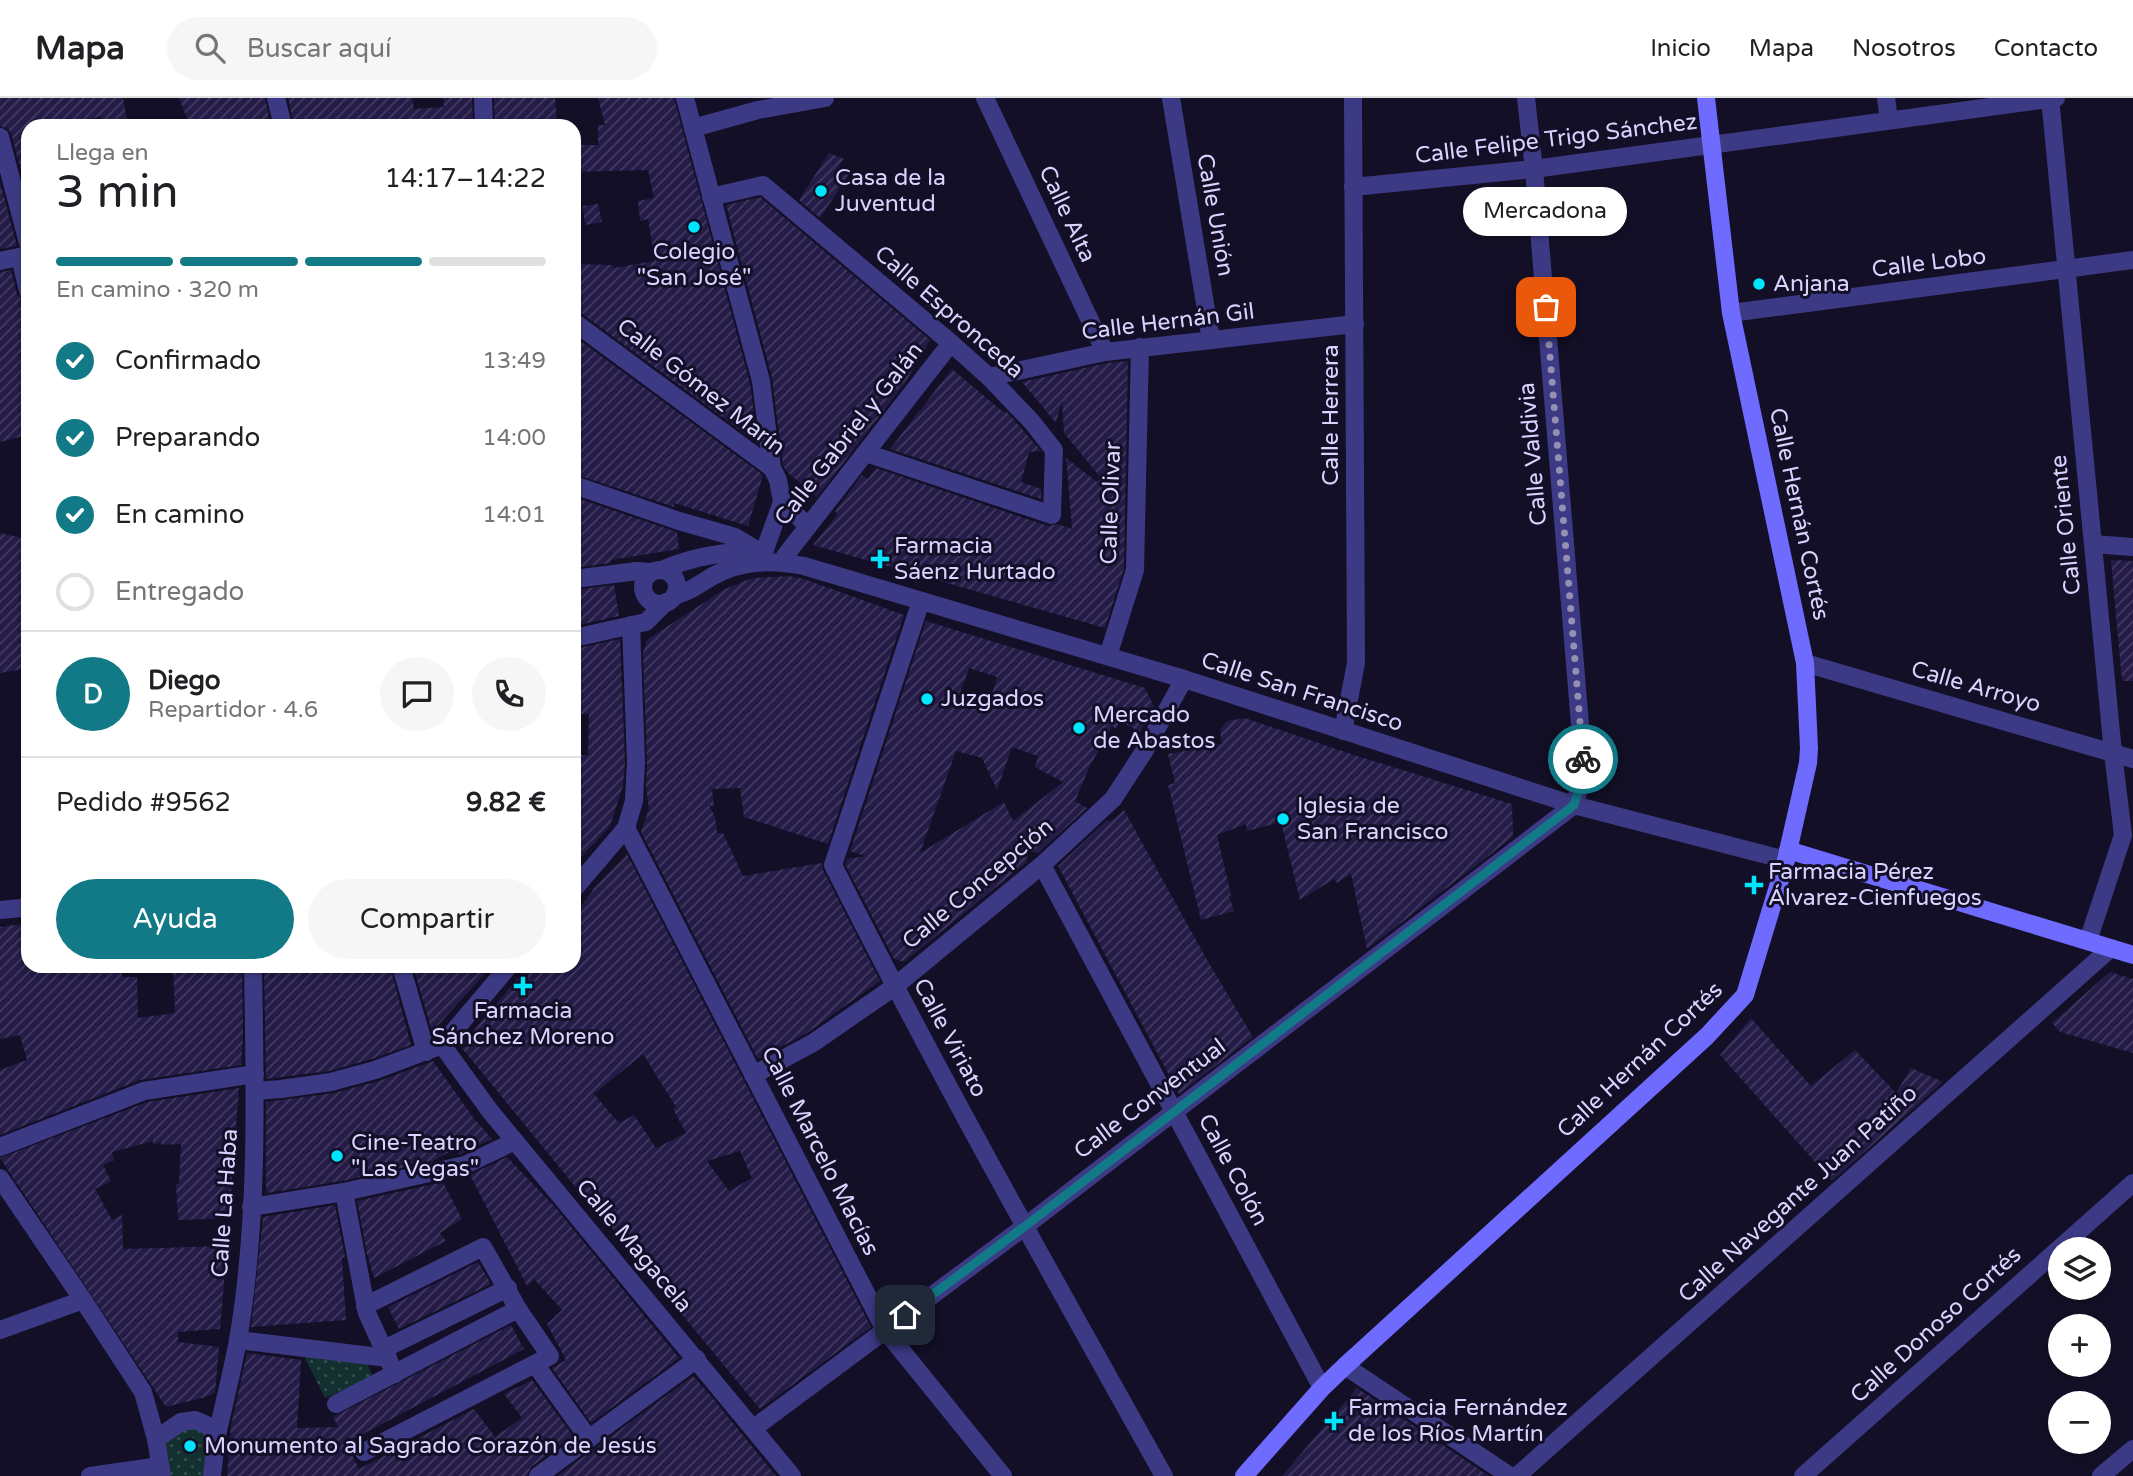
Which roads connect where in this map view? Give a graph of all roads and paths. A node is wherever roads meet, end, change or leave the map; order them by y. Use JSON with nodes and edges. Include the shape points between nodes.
{"nodes":[{"id":1,"x":276,"y":98,"type":"edge"},
{"id":2,"x":484,"y":98,"type":"edge"},
{"id":3,"x":685,"y":98,"type":"edge"},
{"id":4,"x":985,"y":98,"type":"edge"},
{"id":5,"x":1171,"y":98,"type":"edge"},
{"id":6,"x":1353,"y":98,"type":"edge"},
{"id":7,"x":1526,"y":98,"type":"edge"},
{"id":8,"x":1706,"y":98,"type":"edge"},
{"id":9,"x":1886,"y":98,"type":"edge"},
{"id":10,"x":817,"y":99,"type":"edge"},
{"id":11,"x":2052,"y":99,"type":"edge"},
{"id":12,"x":281,"y":119,"type":"edge"},
{"id":13,"x":484,"y":119,"type":"edge"},
{"id":14,"x":1889,"y":120,"type":"junction"},
{"id":15,"x":692,"y":128,"type":"junction"},
{"id":16,"x":0,"y":137,"type":"edge"},
{"id":17,"x":1710,"y":145,"type":"junction"},
{"id":18,"x":1534,"y":169,"type":"junction"},
{"id":19,"x":1353,"y":187,"type":"junction"},
{"id":20,"x":710,"y":197,"type":"junction"},
{"id":21,"x":21,"y":234,"type":"edge"},
{"id":22,"x":21,"y":253,"type":"edge"},
{"id":23,"x":2133,"y":260,"type":"edge"},
{"id":24,"x":0,"y":261,"type":"edge"},
{"id":25,"x":2066,"y":270,"type":"junction"},
{"id":26,"x":1731,"y":313,"type":"junction"},
{"id":27,"x":1355,"y":324,"type":"junction"},
{"id":28,"x":581,"y":327,"type":"edge"},
{"id":29,"x":1211,"y":340,"type":"junction"},
{"id":30,"x":951,"y":343,"type":"junction"},
{"id":31,"x":1140,"y":347,"type":"junction"},
{"id":32,"x":1105,"y":352,"type":"junction"},
{"id":33,"x":989,"y":377,"type":"junction"},
{"id":34,"x":866,"y":453,"type":"junction"},
{"id":35,"x":772,"y":468,"type":"junction"},
{"id":36,"x":581,"y":487,"type":"edge"},
{"id":37,"x":782,"y":502,"type":"junction"},
{"id":38,"x":808,"y":526,"type":"junction"},
{"id":39,"x":2093,"y":544,"type":"junction"},
{"id":40,"x":2133,"y":547,"type":"edge"},
{"id":41,"x":761,"y":552,"type":"junction"},
{"id":42,"x":785,"y":556,"type":"junction"},
{"id":43,"x":804,"y":566,"type":"junction"},
{"id":44,"x":656,"y":571,"type":"junction"},
{"id":45,"x":581,"y":578,"type":"edge"},
{"id":46,"x":670,"y":599,"type":"junction"},
{"id":47,"x":921,"y":601,"type":"junction"},
{"id":48,"x":631,"y":625,"type":"junction"},
{"id":49,"x":581,"y":636,"type":"edge"},
{"id":50,"x":1108,"y":656,"type":"junction"},
{"id":51,"x":1805,"y":663,"type":"junction"},
{"id":52,"x":1184,"y":679,"type":"junction"},
{"id":53,"x":1343,"y":731,"type":"junction"},
{"id":54,"x":2113,"y":753,"type":"junction"},
{"id":55,"x":2133,"y":759,"type":"edge"},
{"id":56,"x":1574,"y":805,"type":"junction"},
{"id":57,"x":626,"y":828,"type":"junction"},
{"id":58,"x":1787,"y":855,"type":"junction"},
{"id":59,"x":1042,"y":865,"type":"junction"},
{"id":60,"x":581,"y":881,"type":"edge"},
{"id":61,"x":21,"y":908,"type":"edge"},
{"id":62,"x":0,"y":910,"type":"edge"},
{"id":63,"x":2088,"y":941,"type":"junction"},
{"id":64,"x":2111,"y":948,"type":"junction"},
{"id":65,"x":2133,"y":955,"type":"edge"},
{"id":66,"x":253,"y":973,"type":"edge"},
{"id":67,"x":404,"y":973,"type":"edge"},
{"id":68,"x":503,"y":973,"type":"edge"},
{"id":69,"x":894,"y":987,"type":"junction"},
{"id":70,"x":434,"y":1048,"type":"junction"},
{"id":71,"x":754,"y":1075,"type":"junction"},
{"id":72,"x":255,"y":1082,"type":"junction"},
{"id":73,"x":1174,"y":1111,"type":"junction"},
{"id":74,"x":515,"y":1141,"type":"junction"},
{"id":75,"x":0,"y":1147,"type":"edge"},
{"id":76,"x":0,"y":1178,"type":"edge"},
{"id":77,"x":2133,"y":1183,"type":"edge"},
{"id":78,"x":344,"y":1192,"type":"junction"},
{"id":79,"x":251,"y":1207,"type":"junction"},
{"id":80,"x":1024,"y":1227,"type":"junction"},
{"id":81,"x":508,"y":1288,"type":"junction"},
{"id":82,"x":83,"y":1300,"type":"junction"},
{"id":83,"x":365,"y":1306,"type":"junction"},
{"id":84,"x":518,"y":1309,"type":"junction"},
{"id":85,"x":0,"y":1330,"type":"edge"},
{"id":86,"x":885,"y":1330,"type":"junction"},
{"id":87,"x":238,"y":1340,"type":"junction"},
{"id":88,"x":697,"y":1359,"type":"junction"},
{"id":89,"x":389,"y":1360,"type":"junction"},
{"id":90,"x":534,"y":1364,"type":"junction"},
{"id":91,"x":1345,"y":1366,"type":"junction"},
{"id":92,"x":1322,"y":1388,"type":"junction"},
{"id":93,"x":336,"y":1404,"type":"dead end"},
{"id":94,"x":754,"y":1428,"type":"junction"},
{"id":95,"x":156,"y":1439,"type":"junction"},
{"id":96,"x":589,"y":1439,"type":"junction"},
{"id":97,"x":216,"y":1440,"type":"junction"},
{"id":98,"x":2133,"y":1449,"type":"edge"},
{"id":99,"x":364,"y":1452,"type":"dead end"},
{"id":100,"x":161,"y":1471,"type":"edge"},
{"id":101,"x":90,"y":1476,"type":"edge"},
{"id":102,"x":212,"y":1476,"type":"edge"},
{"id":103,"x":538,"y":1476,"type":"edge"},
{"id":104,"x":792,"y":1476,"type":"edge"},
{"id":105,"x":1003,"y":1476,"type":"edge"},
{"id":106,"x":1164,"y":1476,"type":"edge"},
{"id":107,"x":1244,"y":1476,"type":"edge"},
{"id":108,"x":1510,"y":1476,"type":"edge"},
{"id":109,"x":1517,"y":1476,"type":"edge"},
{"id":110,"x":1803,"y":1476,"type":"edge"},
{"id":111,"x":2101,"y":1476,"type":"edge"}],
"edges":[{"from":1,"to":12,"type":"street"},
{"from":2,"to":13,"type":"street"},
{"from":3,"to":15,"type":"street"},
{"from":4,"to":32,"type":"street","name":"Calle Alta"},
{"from":5,"to":29,"type":"street","name":"Calle Unión"},
{"from":6,"to":19,"type":"street","name":"Calle Herrera"},
{"from":7,"to":18,"type":"street","name":"Calle Valdivia"},
{"from":8,"to":17,"type":"street","name":"Calle Hernán Cortés"},
{"from":9,"to":14,"type":"street"},
{"from":10,"to":15,"type":"street"},
{"from":11,"to":14,"type":"street","name":"Calle Felipe Trigo Sánchez"},
{"from":11,"to":25,"type":"street","name":"Calle Oriente"},
{"from":14,"to":17,"type":"street","name":"Calle Felipe Trigo Sánchez"},
{"from":15,"to":20,"type":"street"},
{"from":16,"to":21,"type":"street"},
{"from":17,"to":18,"type":"street","name":"Calle Felipe Trigo Sánchez"},
{"from":17,"to":26,"type":"street","name":"Calle Hernán Cortés"},
{"from":18,"to":19,"type":"street","name":"Calle Felipe Trigo Sánchez"},
{"from":18,"to":56,"type":"street","name":"Calle Valdivia","via":[[1584,773]]},
{"from":19,"to":27,"type":"street","name":"Calle Herrera"},
{"from":20,"to":30,"type":"street","name":"Calle Espronceda","via":[[763,185]]},
{"from":20,"to":35,"type":"street","via":[[761,381]]},
{"from":22,"to":24,"type":"street"},
{"from":23,"to":25,"type":"street","name":"Calle Lobo"},
{"from":25,"to":26,"type":"street","name":"Calle Lobo"},
{"from":25,"to":39,"type":"street","name":"Calle Oriente"},
{"from":26,"to":51,"type":"street","name":"Calle Hernán Cortés"},
{"from":27,"to":29,"type":"street","name":"Calle Hernán Gil"},
{"from":27,"to":53,"type":"street","name":"Calle Herrera","via":[[1356,663]]},
{"from":28,"to":35,"type":"street","name":"Calle Gómez Marín"},
{"from":29,"to":31,"type":"street","name":"Calle Hernán Gil"},
{"from":30,"to":33,"type":"street","name":"Calle Espronceda"},
{"from":30,"to":34,"type":"street","name":"Calle Gabriel y Galán"},
{"from":31,"to":32,"type":"street","name":"Calle Hernán Gil"},
{"from":31,"to":50,"type":"street","name":"Calle Olivar","via":[[1135,570]]},
{"from":32,"to":33,"type":"street","name":"Calle Hernán Gil"},
{"from":33,"to":34,"type":"street","name":"Calle Espronceda","via":[[1054,450],[1052,515]]},
{"from":34,"to":38,"type":"street","name":"Calle Gabriel y Galán"},
{"from":35,"to":37,"type":"street","name":"Calle Gómez Marín"},
{"from":36,"to":41,"type":"street","via":[[734,537]]},
{"from":37,"to":38,"type":"street"},
{"from":37,"to":41,"type":"street"},
{"from":38,"to":42,"type":"street","name":"Calle Gabriel y Galán"},
{"from":39,"to":40,"type":"street"},
{"from":39,"to":54,"type":"street","name":"Calle Oriente"},
{"from":41,"to":42,"type":"street"},
{"from":41,"to":44,"type":"street","via":[[739,551]]},
{"from":42,"to":43,"type":"street"},
{"from":43,"to":46,"type":"street","via":[[748,563]]},
{"from":43,"to":47,"type":"street","name":"Calle San Francisco"},
{"from":44,"to":45,"type":"street"},
{"from":44,"to":46,"type":"street","via":[[675,580]]},
{"from":44,"to":46,"type":"street","via":[[643,581],[643,592],[655,603]]},
{"from":46,"to":48,"type":"street","via":[[646,622]]},
{"from":47,"to":50,"type":"street","name":"Calle San Francisco"},
{"from":47,"to":69,"type":"street","name":"Calle Viriato","via":[[833,865]]},
{"from":48,"to":49,"type":"street"},
{"from":48,"to":57,"type":"street","via":[[636,762],[634,801]]},
{"from":50,"to":52,"type":"street","name":"Calle San Francisco"},
{"from":51,"to":54,"type":"street","name":"Calle Arroyo"},
{"from":51,"to":58,"type":"street","name":"Calle Hernán Cortés","via":[[1810,748]]},
{"from":52,"to":53,"type":"street","name":"Calle San Francisco"},
{"from":52,"to":59,"type":"street","name":"Calle Concepción","via":[[1113,799]]},
{"from":53,"to":56,"type":"street","name":"Calle San Francisco"},
{"from":54,"to":55,"type":"street","name":"Calle Arroyo"},
{"from":54,"to":63,"type":"street","name":"Calle Oriente","via":[[2123,835]]},
{"from":56,"to":58,"type":"street","name":"Calle San Francisco"},
{"from":56,"to":73,"type":"street","name":"Calle Conventual"},
{"from":57,"to":60,"type":"street"},
{"from":57,"to":71,"type":"street","name":"Calle Marcelo Macías"},
{"from":58,"to":63,"type":"street"},
{"from":58,"to":91,"type":"street","name":"Calle Hernán Cortés","via":[[1745,995],[1707,1036]]},
{"from":59,"to":69,"type":"street","name":"Calle Concepción"},
{"from":59,"to":73,"type":"street","name":"Calle Colón"},
{"from":61,"to":62,"type":"street"},
{"from":63,"to":64,"type":"street"},
{"from":64,"to":65,"type":"street"},
{"from":64,"to":109,"type":"street","name":"Calle Navegante Juan Patiño"},
{"from":66,"to":72,"type":"street","name":"Calle La Haba"},
{"from":67,"to":70,"type":"street","name":"Calle Magacela"},
{"from":68,"to":70,"type":"street"},
{"from":69,"to":71,"type":"street","name":"Calle Concepción","via":[[813,1043]]},
{"from":69,"to":80,"type":"street","name":"Calle Viriato"},
{"from":70,"to":72,"type":"street","via":[[331,1082],[281,1089]]},
{"from":70,"to":74,"type":"street","name":"Calle Magacela"},
{"from":71,"to":86,"type":"street","name":"Calle Marcelo Macías"},
{"from":72,"to":75,"type":"street","via":[[144,1091]]},
{"from":72,"to":79,"type":"street","name":"Calle La Haba"},
{"from":73,"to":80,"type":"street","name":"Calle Conventual"},
{"from":73,"to":92,"type":"street","name":"Calle Colón"},
{"from":74,"to":78,"type":"street","via":[[465,1165]]},
{"from":74,"to":88,"type":"street","name":"Calle Magacela"},
{"from":76,"to":82,"type":"street"},
{"from":77,"to":110,"type":"street","name":"Calle Donoso Cortés"},
{"from":78,"to":79,"type":"street"},
{"from":78,"to":83,"type":"street"},
{"from":79,"to":87,"type":"street","name":"Calle La Haba"},
{"from":80,"to":86,"type":"street","name":"Calle Conventual"},
{"from":80,"to":106,"type":"street","name":"Calle Viriato"},
{"from":81,"to":83,"type":"street","via":[[483,1247]]},
{"from":81,"to":84,"type":"street"},
{"from":81,"to":89,"type":"street"},
{"from":82,"to":85,"type":"street"},
{"from":82,"to":95,"type":"street","via":[[143,1392]]},
{"from":83,"to":89,"type":"street"},
{"from":84,"to":89,"type":"street"},
{"from":84,"to":90,"type":"street","via":[[550,1356]]},
{"from":86,"to":94,"type":"street","name":"Calle Conventual"},
{"from":86,"to":105,"type":"street","name":"Calle Marcelo Macías"},
{"from":87,"to":89,"type":"street"},
{"from":87,"to":97,"type":"street","name":"Calle La Haba"},
{"from":88,"to":94,"type":"street","name":"Calle Magacela"},
{"from":88,"to":96,"type":"street"},
{"from":89,"to":93,"type":"street"},
{"from":90,"to":96,"type":"street"},
{"from":90,"to":99,"type":"street"},
{"from":91,"to":92,"type":"street","name":"Calle Hernán Cortés"},
{"from":91,"to":108,"type":"street"},
{"from":92,"to":107,"type":"street","name":"Calle Hernán Cortés"},
{"from":94,"to":104,"type":"street","name":"Calle Magacela"},
{"from":95,"to":97,"type":"street","via":[[181,1422],[195,1420],[209,1426]]},
{"from":95,"to":100,"type":"street"},
{"from":96,"to":103,"type":"street"},
{"from":97,"to":102,"type":"street","name":"Calle La Haba"},
{"from":98,"to":111,"type":"street"},
{"from":100,"to":101,"type":"street"}]}
